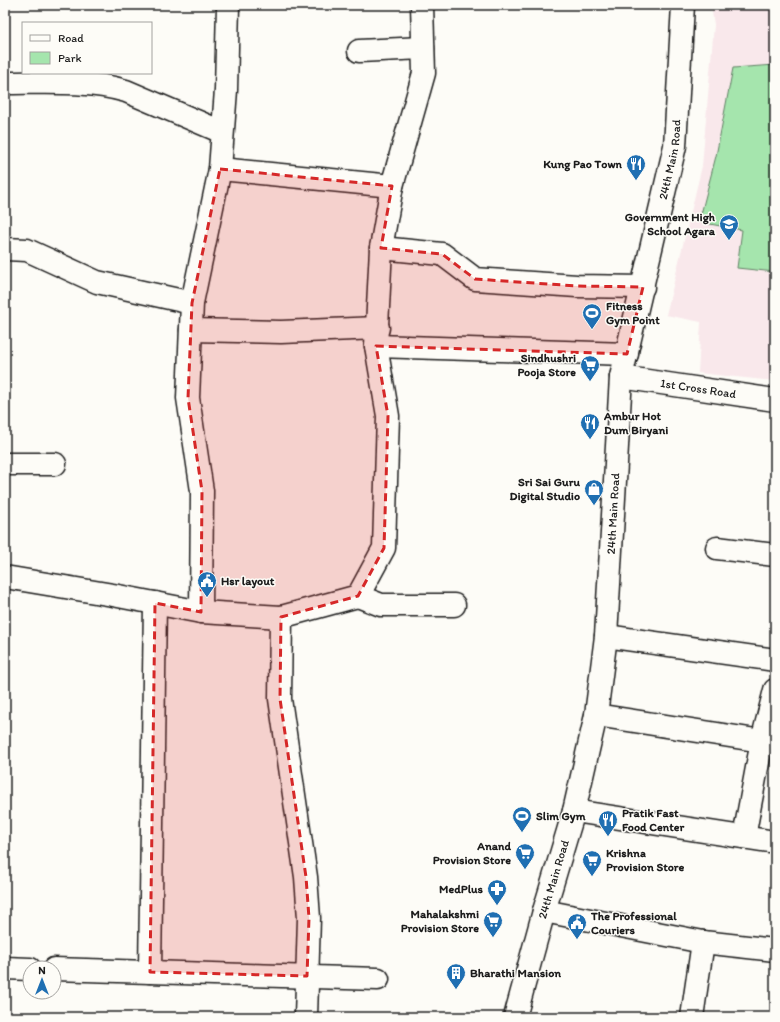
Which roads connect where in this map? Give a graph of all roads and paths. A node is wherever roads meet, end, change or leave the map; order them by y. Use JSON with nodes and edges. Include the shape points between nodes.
{"nodes":[{"id":1,"x":228,"y":5,"type":"edge"},
{"id":2,"x":422,"y":5,"type":"edge"},
{"id":3,"x":683,"y":5,"type":"edge"},
{"id":4,"x":423,"y":48,"type":"junction"},
{"id":5,"x":360,"y":51,"type":"dead end"},
{"id":6,"x":5,"y":82,"type":"edge"},
{"id":7,"x":222,"y":132,"type":"junction"},
{"id":8,"x":220,"y":168,"type":"junction"},
{"id":9,"x":392,"y":186,"type":"junction"},
{"id":10,"x":381,"y":248,"type":"junction"},
{"id":11,"x":5,"y":249,"type":"edge"},
{"id":12,"x":643,"y":287,"type":"junction"},
{"id":13,"x":192,"y":303,"type":"junction"},
{"id":14,"x":191,"y":330,"type":"junction"},
{"id":15,"x":377,"y":337,"type":"junction"},
{"id":16,"x":627,"y":354,"type":"junction"},
{"id":17,"x":621,"y":377,"type":"junction"},
{"id":18,"x":775,"y":400,"type":"edge"},
{"id":19,"x":5,"y":464,"type":"edge"},
{"id":20,"x":55,"y":464,"type":"dead end"},
{"id":21,"x":717,"y":548,"type":"dead end"},
{"id":22,"x":775,"y":555,"type":"edge"},
{"id":23,"x":5,"y":577,"type":"edge"},
{"id":24,"x":358,"y":596,"type":"junction"},
{"id":25,"x":155,"y":603,"type":"junction"},
{"id":26,"x":454,"y":605,"type":"dead end"},
{"id":27,"x":201,"y":612,"type":"junction"},
{"id":28,"x":281,"y":617,"type":"junction"},
{"id":29,"x":606,"y":636,"type":"junction"},
{"id":30,"x":775,"y":660,"type":"edge"},
{"id":31,"x":775,"y":690,"type":"edge"},
{"id":32,"x":596,"y":715,"type":"junction"},
{"id":33,"x":768,"y":742,"type":"edge"},
{"id":34,"x":574,"y":811,"type":"junction"},
{"id":35,"x":744,"y":837,"type":"junction"},
{"id":36,"x":775,"y":842,"type":"edge"},
{"id":37,"x":544,"y":911,"type":"junction"},
{"id":38,"x":703,"y":942,"type":"junction"},
{"id":39,"x":775,"y":950,"type":"edge"},
{"id":40,"x":5,"y":968,"type":"edge"},
{"id":41,"x":22,"y":969,"type":"edge"},
{"id":42,"x":62,"y":969,"type":"edge"},
{"id":43,"x":150,"y":972,"type":"junction"},
{"id":44,"x":307,"y":976,"type":"junction"},
{"id":45,"x":378,"y":978,"type":"dead end"},
{"id":46,"x":306,"y":1017,"type":"edge"},
{"id":47,"x":515,"y":1017,"type":"edge"},
{"id":48,"x":692,"y":1017,"type":"edge"}],
"edges":[{"from":1,"to":7,"type":"street","via":[[226,90]]},
{"from":2,"to":4,"type":"street"},
{"from":3,"to":12,"type":"street","name":"24th Main Road","via":[[675,146]]},
{"from":4,"to":5,"type":"street"},
{"from":4,"to":9,"type":"street","via":[[424,73]]},
{"from":6,"to":7,"type":"street","via":[[111,87]]},
{"from":7,"to":8,"type":"street"},
{"from":8,"to":9,"type":"street"},
{"from":8,"to":13,"type":"street"},
{"from":9,"to":10,"type":"street"},
{"from":10,"to":12,"type":"street","via":[[442,254],[475,279],[577,286]]},
{"from":10,"to":15,"type":"street"},
{"from":11,"to":13,"type":"street","via":[[27,250],[97,282]]},
{"from":12,"to":16,"type":"street","name":"24th Main Road"},
{"from":13,"to":14,"type":"street"},
{"from":14,"to":15,"type":"street"},
{"from":14,"to":27,"type":"street","via":[[188,398],[202,491]]},
{"from":15,"to":16,"type":"street"},
{"from":15,"to":24,"type":"street","via":[[388,416],[384,548]]},
{"from":16,"to":17,"type":"street","name":"24th Main Road"},
{"from":17,"to":18,"type":"street","name":"1st Cross Road"},
{"from":17,"to":29,"type":"street","name":"24th Main Road"},
{"from":19,"to":20,"type":"street"},
{"from":21,"to":22,"type":"street"},
{"from":23,"to":25,"type":"street"},
{"from":24,"to":26,"type":"street","via":[[381,604]]},
{"from":24,"to":28,"type":"street"},
{"from":25,"to":27,"type":"street"},
{"from":25,"to":43,"type":"street"},
{"from":27,"to":28,"type":"street"},
{"from":28,"to":44,"type":"street","via":[[280,699],[306,877],[309,918]]},
{"from":29,"to":30,"type":"street"},
{"from":29,"to":32,"type":"street","name":"24th Main Road"},
{"from":31,"to":33,"type":"street"},
{"from":32,"to":33,"type":"street"},
{"from":32,"to":34,"type":"street","name":"24th Main Road"},
{"from":33,"to":35,"type":"street"},
{"from":34,"to":35,"type":"street"},
{"from":34,"to":37,"type":"street","name":"24th Main Road"},
{"from":35,"to":36,"type":"street"},
{"from":37,"to":38,"type":"street"},
{"from":37,"to":47,"type":"street","name":"24th Main Road"},
{"from":38,"to":39,"type":"street"},
{"from":38,"to":48,"type":"street"},
{"from":40,"to":41,"type":"street"},
{"from":42,"to":43,"type":"street"},
{"from":43,"to":44,"type":"street"},
{"from":44,"to":45,"type":"street"},
{"from":44,"to":46,"type":"street"}]}
